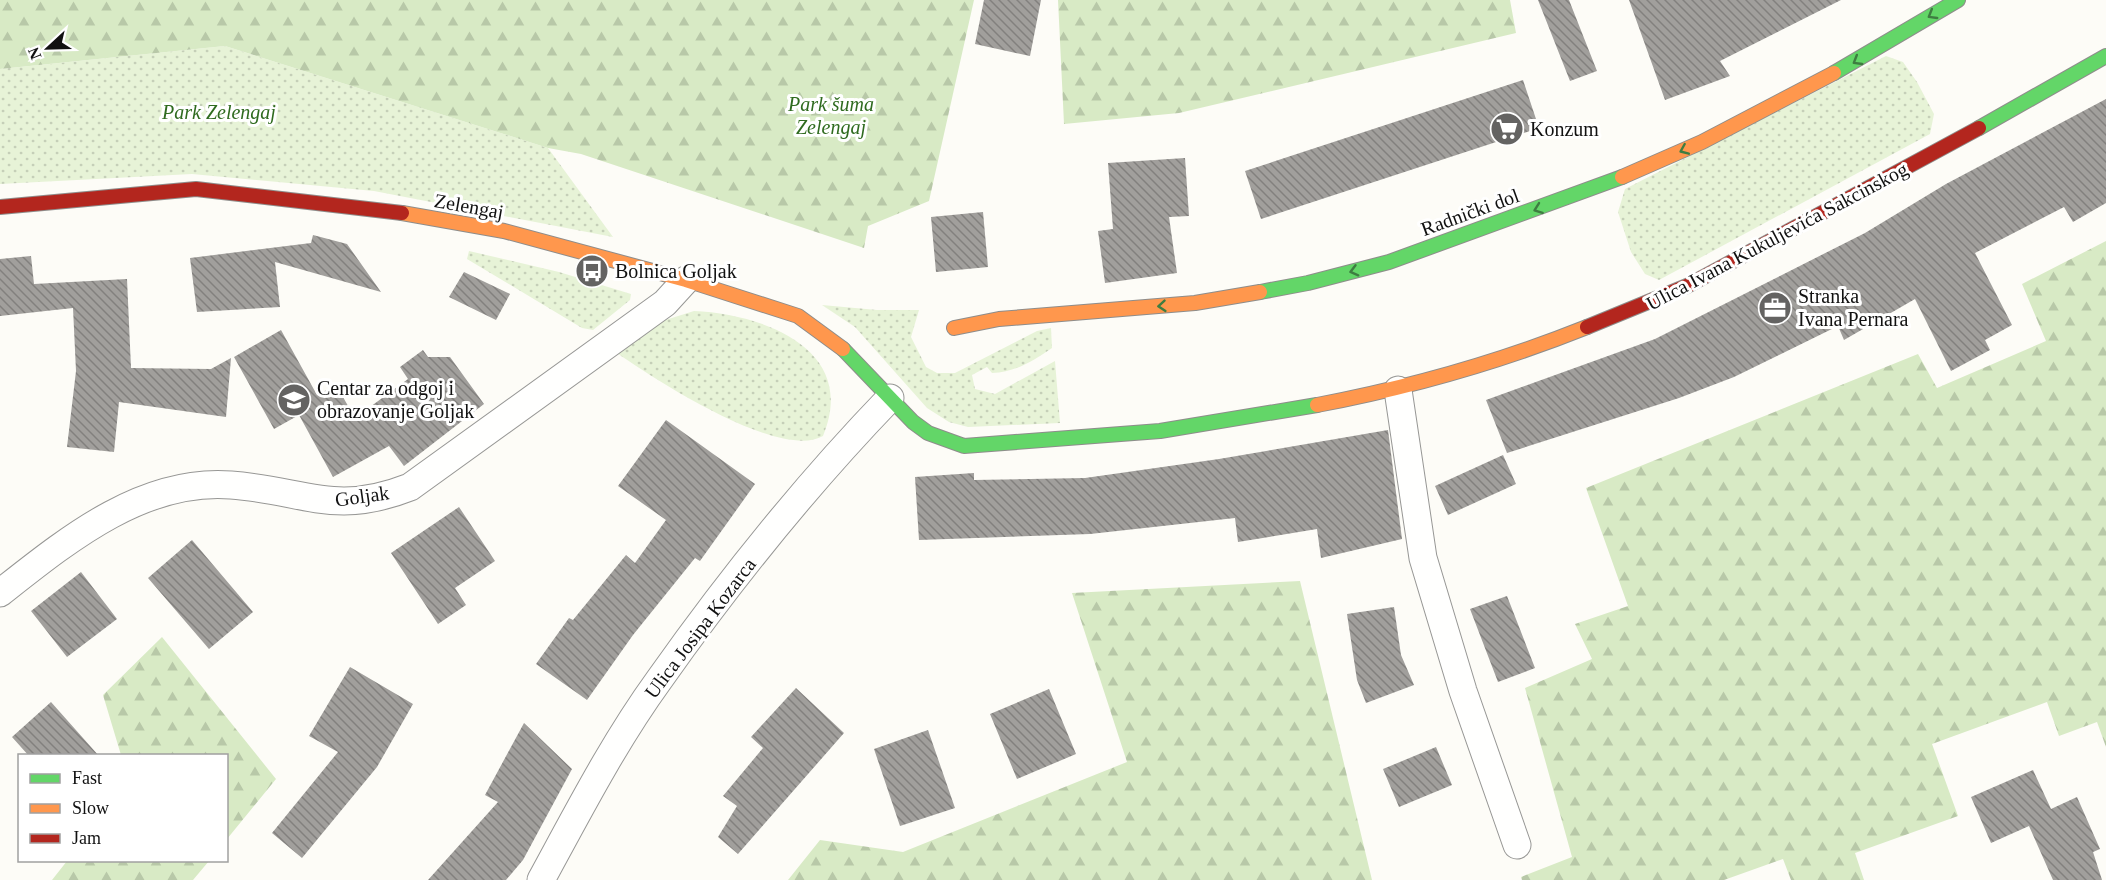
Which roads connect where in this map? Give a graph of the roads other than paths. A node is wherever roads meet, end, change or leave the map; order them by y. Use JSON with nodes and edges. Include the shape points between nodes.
{"nodes":[{"id":1,"x":1958,"y":0,"type":"edge"},
{"id":2,"x":2106,"y":56,"type":"edge"},
{"id":3,"x":0,"y":207,"type":"edge"},
{"id":4,"x":686,"y":280,"type":"junction"},
{"id":5,"x":954,"y":328,"type":"dead end"},
{"id":6,"x":1398,"y":390,"type":"junction"},
{"id":7,"x":890,"y":398,"type":"junction"},
{"id":8,"x":0,"y":593,"type":"edge"},
{"id":9,"x":1517,"y":845,"type":"dead end"},
{"id":10,"x":541,"y":880,"type":"edge"}],
"edges":[{"from":1,"to":5,"type":"street","name":"Radnički dol","one_way":true,"via":[[1848,66],[1702,142],[1593,189],[1389,262],[1308,283],[1195,303],[992,319]]},
{"from":2,"to":6,"type":"street","name":"Ulica Ivana Kukuljevića Sakcinskog","via":[[1932,155],[1666,297],[1522,352]]},
{"from":3,"to":4,"type":"street","name":"Zelengaj","via":[[196,189],[369,208],[504,231]]},
{"from":4,"to":7,"type":"street","name":"Zelengaj","via":[[798,316],[848,352]]},
{"from":4,"to":8,"type":"street","name":"Goljak","via":[[665,303],[410,487],[382,498],[349,502],[320,501],[231,485],[186,485],[138,501],[93,525]]},
{"from":6,"to":7,"type":"street","name":"Ulica Ivana Kukuljevića Sakcinskog","via":[[1160,431],[987,446],[964,446],[928,433]]},
{"from":6,"to":9,"type":"street","via":[[1423,558],[1463,691]]},
{"from":7,"to":10,"type":"street","name":"Ulica Josipa Kozarca","via":[[804,492],[658,681]]}]}
